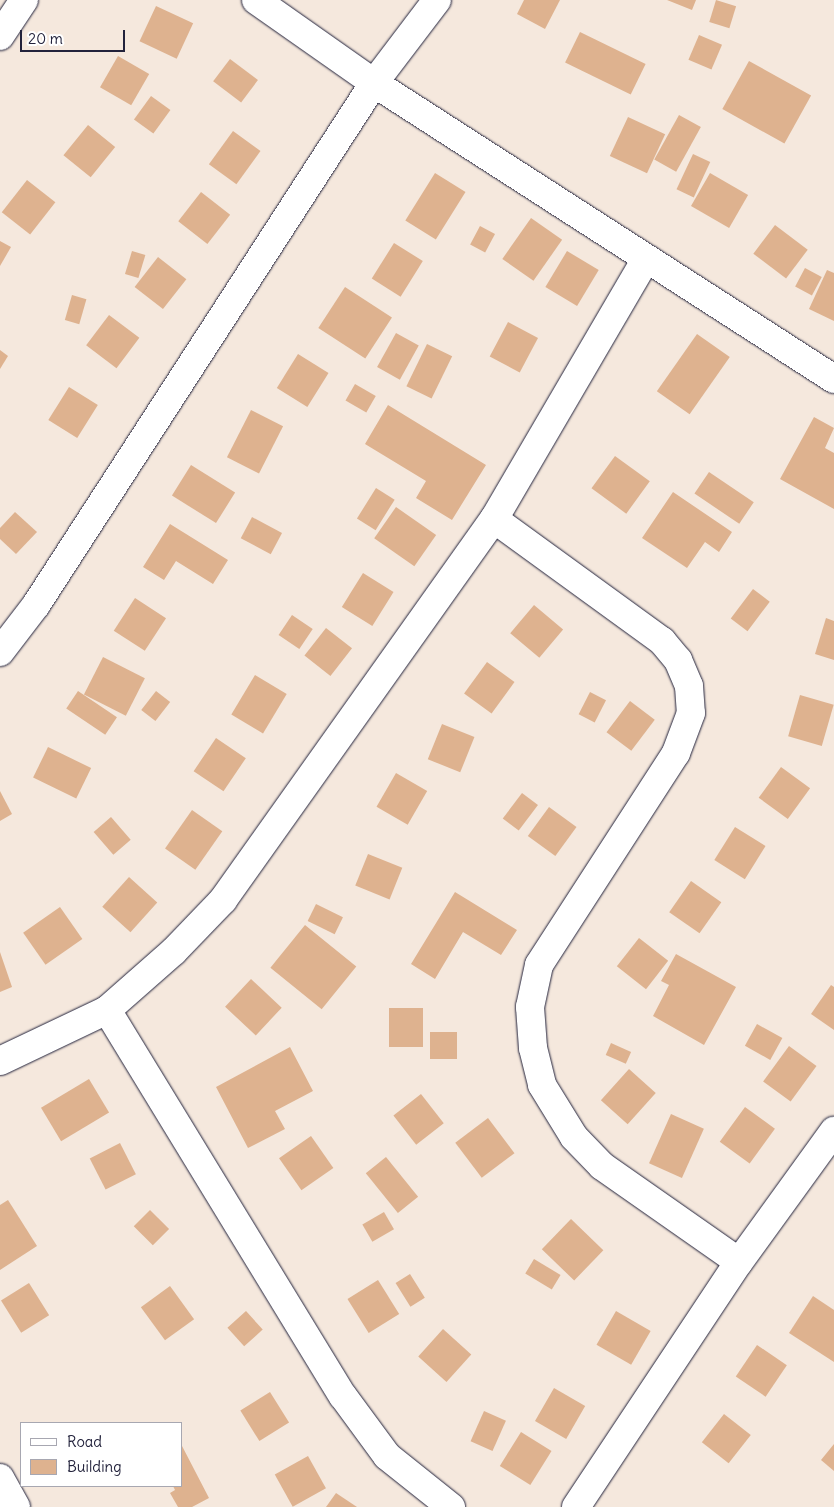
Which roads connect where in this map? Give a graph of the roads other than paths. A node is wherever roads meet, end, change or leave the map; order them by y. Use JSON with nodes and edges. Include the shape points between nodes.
{"nodes":[{"id":1,"x":256,"y":0,"type":"edge"},
{"id":2,"x":437,"y":0,"type":"edge"},
{"id":3,"x":374,"y":84,"type":"junction"},
{"id":4,"x":646,"y":260,"type":"junction"},
{"id":5,"x":834,"y":378,"type":"edge"},
{"id":6,"x":494,"y":519,"type":"junction"},
{"id":7,"x":0,"y":652,"type":"edge"},
{"id":8,"x":107,"y":1010,"type":"junction"},
{"id":9,"x":0,"y":1061,"type":"edge"},
{"id":10,"x":834,"y":1131,"type":"edge"},
{"id":11,"x":739,"y":1262,"type":"junction"},
{"id":12,"x":0,"y":1478,"type":"edge"},
{"id":13,"x":16,"y":1507,"type":"edge"},
{"id":14,"x":451,"y":1507,"type":"edge"},
{"id":15,"x":576,"y":1507,"type":"edge"}],
"edges":[{"from":1,"to":3,"type":"street"},
{"from":2,"to":3,"type":"street"},
{"from":3,"to":4,"type":"street"},
{"from":3,"to":7,"type":"street","via":[[42,597]]},
{"from":4,"to":5,"type":"street"},
{"from":4,"to":6,"type":"street"},
{"from":6,"to":8,"type":"street","via":[[223,900],[174,951]]},
{"from":6,"to":11,"type":"street","via":[[662,641],[678,660],[689,686],[690,713],[676,753],[539,965],[530,1007],[533,1048],[542,1085],[574,1137],[602,1166]]},
{"from":8,"to":9,"type":"street"},
{"from":8,"to":14,"type":"street","via":[[343,1396],[387,1456]]},
{"from":10,"to":11,"type":"street"},
{"from":11,"to":15,"type":"street"},
{"from":12,"to":13,"type":"street"}]}
